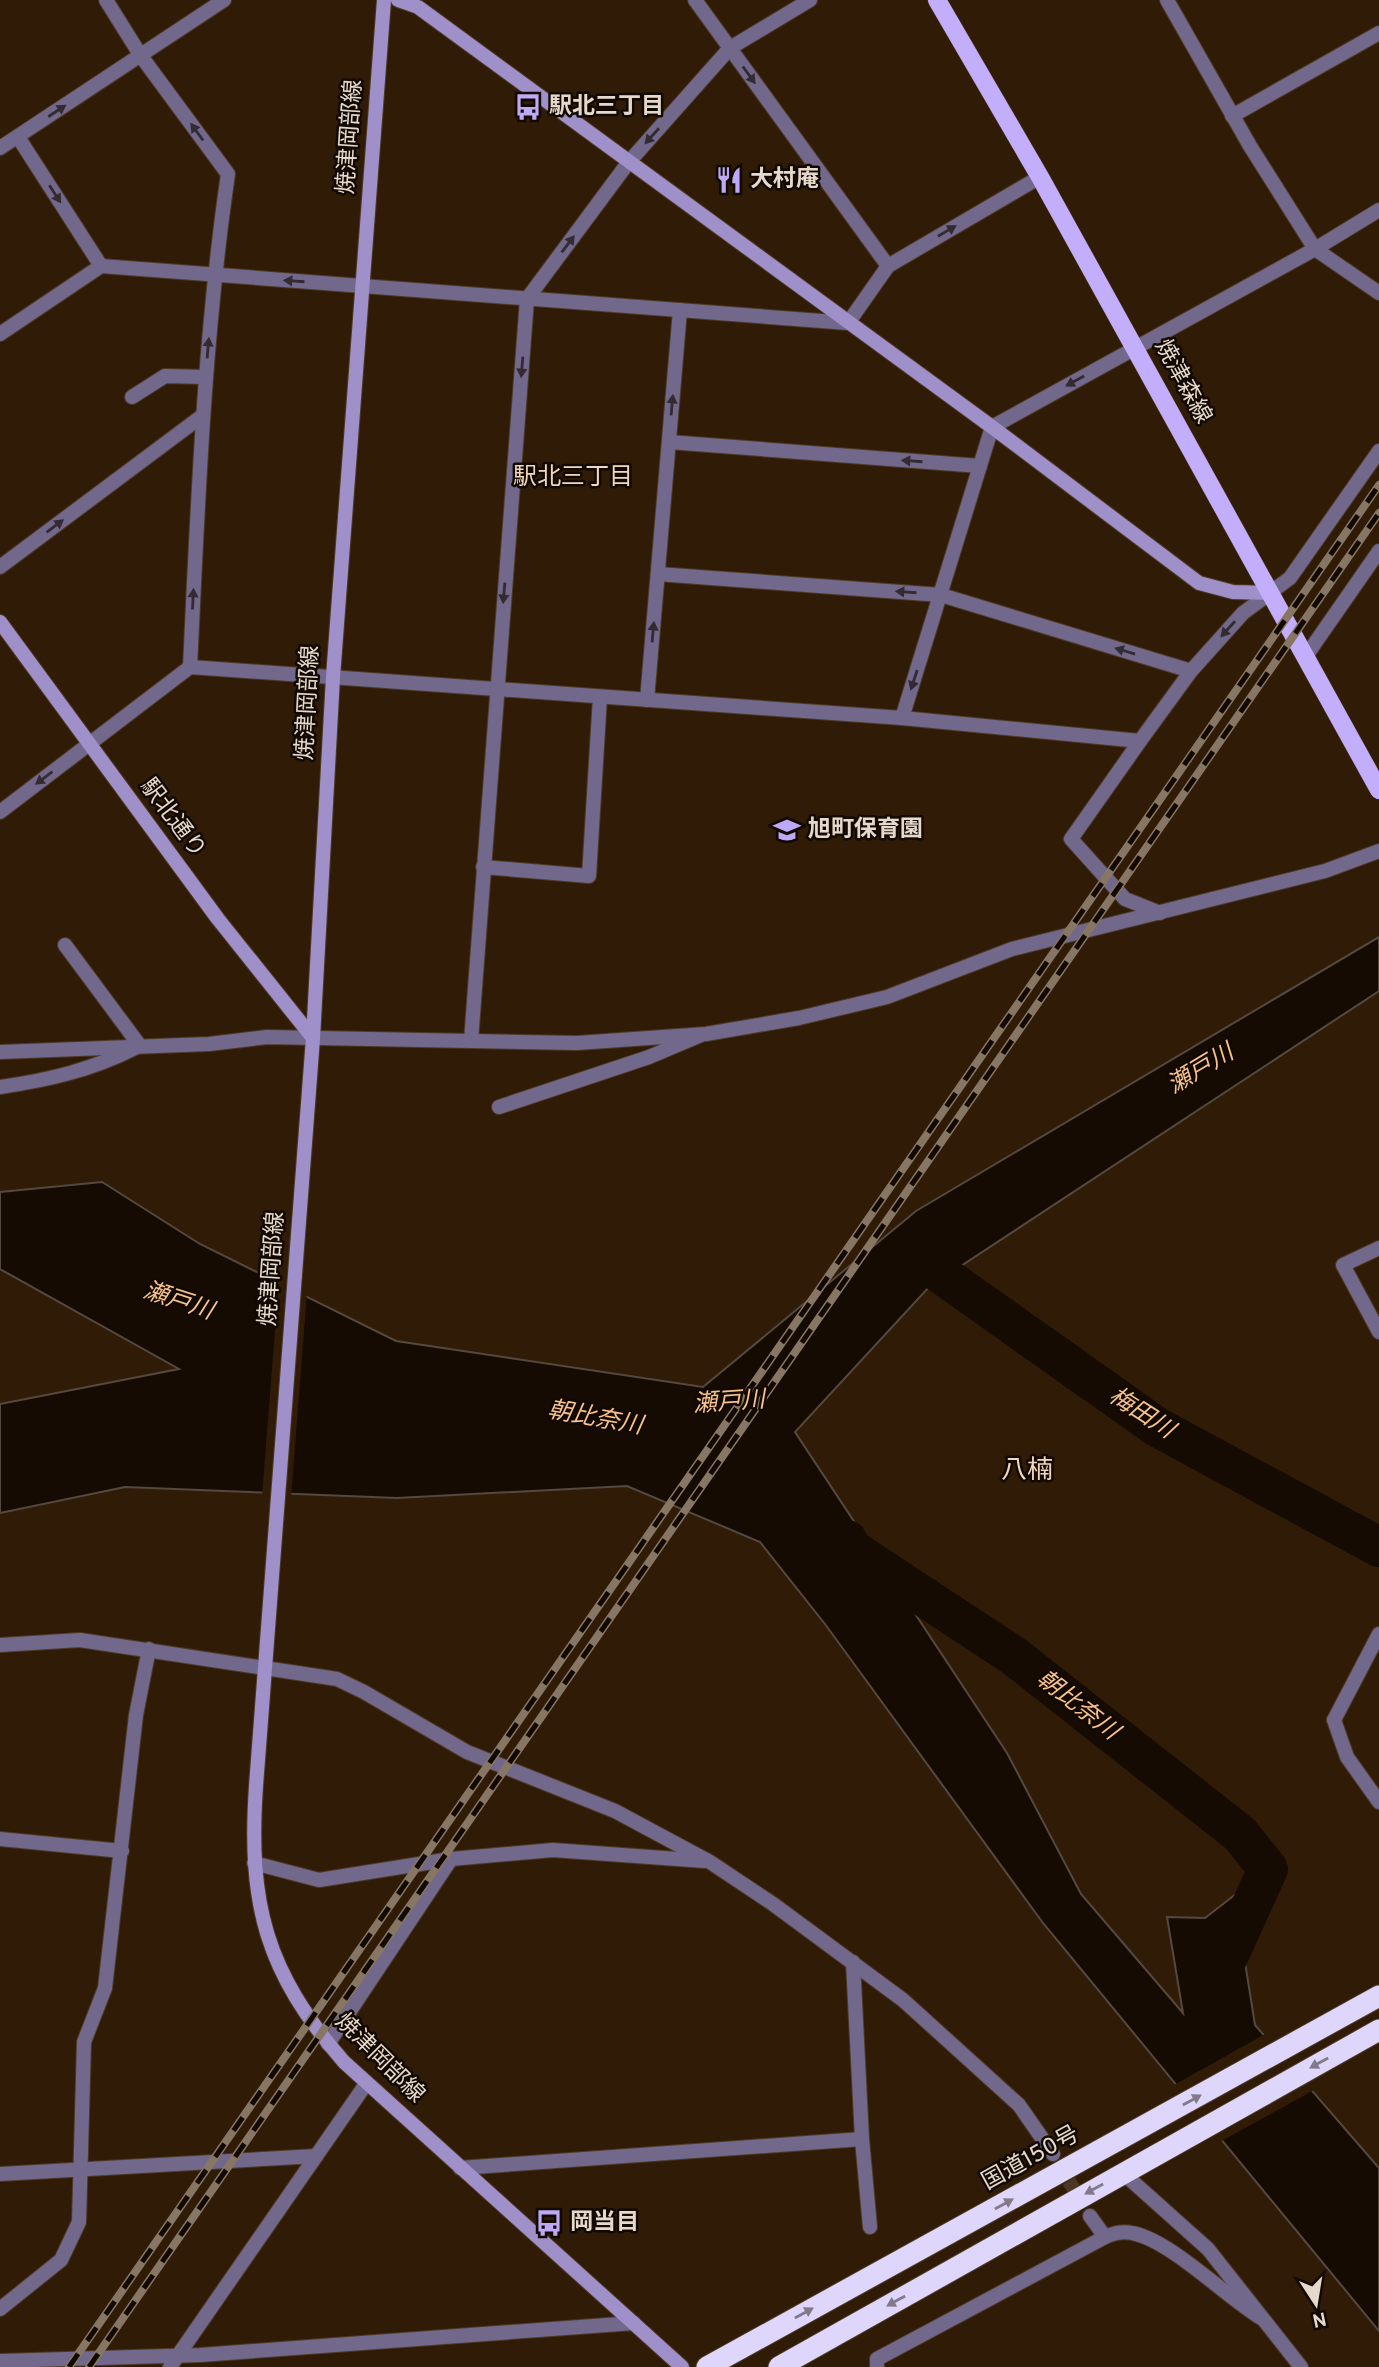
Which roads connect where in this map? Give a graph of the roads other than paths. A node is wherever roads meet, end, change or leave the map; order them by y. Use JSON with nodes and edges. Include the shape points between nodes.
{"nodes":[{"id":1,"x":106,"y":0,"type":"edge"},
{"id":2,"x":224,"y":0,"type":"edge"},
{"id":3,"x":384,"y":0,"type":"edge"},
{"id":4,"x":398,"y":0,"type":"edge"},
{"id":5,"x":695,"y":0,"type":"edge"},
{"id":6,"x":810,"y":0,"type":"edge"},
{"id":7,"x":937,"y":0,"type":"edge"},
{"id":8,"x":1167,"y":0,"type":"edge"},
{"id":9,"x":1379,"y":33,"type":"edge"},
{"id":10,"x":730,"y":48,"type":"junction"},
{"id":11,"x":141,"y":56,"type":"junction"},
{"id":12,"x":1233,"y":116,"type":"junction"},
{"id":13,"x":18,"y":137,"type":"junction"},
{"id":14,"x":0,"y":148,"type":"edge"},
{"id":15,"x":628,"y":163,"type":"junction"},
{"id":16,"x":1040,"y":177,"type":"junction"},
{"id":17,"x":1379,"y":210,"type":"edge"},
{"id":18,"x":1315,"y":249,"type":"junction"},
{"id":19,"x":101,"y":266,"type":"junction"},
{"id":20,"x":888,"y":266,"type":"junction"},
{"id":21,"x":214,"y":274,"type":"junction"},
{"id":22,"x":362,"y":286,"type":"junction"},
{"id":23,"x":1379,"y":293,"type":"edge"},
{"id":24,"x":527,"y":299,"type":"junction"},
{"id":25,"x":680,"y":310,"type":"junction"},
{"id":26,"x":848,"y":323,"type":"junction"},
{"id":27,"x":0,"y":334,"type":"edge"},
{"id":28,"x":1135,"y":348,"type":"junction"},
{"id":29,"x":205,"y":377,"type":"junction"},
{"id":30,"x":132,"y":397,"type":"dead end"},
{"id":31,"x":202,"y":416,"type":"junction"},
{"id":32,"x":992,"y":427,"type":"junction"},
{"id":33,"x":668,"y":442,"type":"junction"},
{"id":34,"x":1379,"y":451,"type":"edge"},
{"id":35,"x":980,"y":466,"type":"junction"},
{"id":36,"x":1379,"y":551,"type":"edge"},
{"id":37,"x":0,"y":567,"type":"edge"},
{"id":38,"x":658,"y":574,"type":"junction"},
{"id":39,"x":1271,"y":593,"type":"junction"},
{"id":40,"x":941,"y":595,"type":"junction"},
{"id":41,"x":0,"y":622,"type":"edge"},
{"id":42,"x":1306,"y":656,"type":"junction"},
{"id":43,"x":190,"y":667,"type":"junction"},
{"id":44,"x":1191,"y":671,"type":"junction"},
{"id":45,"x":333,"y":677,"type":"junction"},
{"id":46,"x":496,"y":689,"type":"junction"},
{"id":47,"x":600,"y":697,"type":"junction"},
{"id":48,"x":647,"y":700,"type":"junction"},
{"id":49,"x":902,"y":718,"type":"junction"},
{"id":50,"x":1140,"y":741,"type":"junction"},
{"id":51,"x":89,"y":745,"type":"junction"},
{"id":52,"x":1379,"y":790,"type":"edge"},
{"id":53,"x":0,"y":812,"type":"edge"},
{"id":54,"x":1379,"y":851,"type":"edge"},
{"id":55,"x":483,"y":867,"type":"junction"},
{"id":56,"x":1160,"y":913,"type":"junction"},
{"id":57,"x":65,"y":945,"type":"dead end"},
{"id":58,"x":706,"y":1034,"type":"junction"},
{"id":59,"x":313,"y":1038,"type":"junction"},
{"id":60,"x":471,"y":1041,"type":"junction"},
{"id":61,"x":140,"y":1046,"type":"junction"},
{"id":62,"x":0,"y":1052,"type":"edge"},
{"id":63,"x":0,"y":1087,"type":"edge"},
{"id":64,"x":499,"y":1107,"type":"dead end"},
{"id":65,"x":1379,"y":1248,"type":"edge"},
{"id":66,"x":1379,"y":1332,"type":"edge"},
{"id":67,"x":1379,"y":1634,"type":"edge"},
{"id":68,"x":0,"y":1646,"type":"edge"},
{"id":69,"x":149,"y":1649,"type":"junction"},
{"id":70,"x":265,"y":1661,"type":"junction"},
{"id":71,"x":1379,"y":1802,"type":"edge"},
{"id":72,"x":0,"y":1839,"type":"edge"},
{"id":73,"x":122,"y":1851,"type":"junction"},
{"id":74,"x":452,"y":1859,"type":"junction"},
{"id":75,"x":710,"y":1862,"type":"junction"},
{"id":76,"x":254,"y":1863,"type":"junction"},
{"id":77,"x":853,"y":1962,"type":"junction"},
{"id":78,"x":1379,"y":1996,"type":"edge"},
{"id":79,"x":1379,"y":2030,"type":"edge"},
{"id":80,"x":328,"y":2044,"type":"junction"},
{"id":81,"x":366,"y":2084,"type":"junction"},
{"id":82,"x":862,"y":2139,"type":"junction"},
{"id":83,"x":1053,"y":2154,"type":"tunnel mouth"},
{"id":84,"x":316,"y":2156,"type":"junction"},
{"id":85,"x":82,"y":2168,"type":"junction"},
{"id":86,"x":460,"y":2168,"type":"junction"},
{"id":87,"x":1123,"y":2173,"type":"junction"},
{"id":88,"x":0,"y":2174,"type":"edge"},
{"id":89,"x":1090,"y":2216,"type":"tunnel mouth"},
{"id":90,"x":870,"y":2227,"type":"dead end"},
{"id":91,"x":1105,"y":2237,"type":"junction"},
{"id":92,"x":0,"y":2309,"type":"edge"},
{"id":93,"x":1268,"y":2322,"type":"junction"},
{"id":94,"x":634,"y":2323,"type":"junction"},
{"id":95,"x":0,"y":2361,"type":"edge"},
{"id":96,"x":201,"y":2361,"type":"edge"},
{"id":97,"x":173,"y":2362,"type":"edge"},
{"id":98,"x":682,"y":2367,"type":"edge"},
{"id":99,"x":706,"y":2367,"type":"edge"},
{"id":100,"x":779,"y":2367,"type":"edge"},
{"id":101,"x":877,"y":2367,"type":"edge"},
{"id":102,"x":1301,"y":2367,"type":"edge"}],
"edges":[{"from":1,"to":11,"type":"street"},
{"from":2,"to":11,"type":"street"},
{"from":3,"to":22,"type":"main road","name":"焼津岡部線"},
{"from":4,"to":15,"type":"main road","via":[[418,8]]},
{"from":5,"to":10,"type":"street"},
{"from":6,"to":10,"type":"street"},
{"from":7,"to":16,"type":"main road","name":"焼津森線"},
{"from":8,"to":12,"type":"street"},
{"from":9,"to":12,"type":"street"},
{"from":10,"to":15,"type":"street","one_way":true},
{"from":10,"to":20,"type":"street","one_way":true},
{"from":13,"to":11,"type":"street","one_way":true},
{"from":21,"to":11,"type":"street","one_way":true,"via":[[228,174]]},
{"from":12,"to":18,"type":"street"},
{"from":13,"to":14,"type":"street"},
{"from":13,"to":19,"type":"street","one_way":true},
{"from":24,"to":15,"type":"street","one_way":true},
{"from":15,"to":26,"type":"main road"},
{"from":20,"to":16,"type":"street","one_way":true},
{"from":16,"to":28,"type":"main road","name":"焼津森線"},
{"from":17,"to":18,"type":"street"},
{"from":18,"to":23,"type":"street"},
{"from":18,"to":28,"type":"street"},
{"from":19,"to":21,"type":"street"},
{"from":19,"to":27,"type":"street"},
{"from":20,"to":26,"type":"street"},
{"from":22,"to":21,"type":"street","one_way":true},
{"from":29,"to":21,"type":"street","one_way":true},
{"from":22,"to":24,"type":"street"},
{"from":22,"to":45,"type":"main road","name":"焼津岡部線"},
{"from":24,"to":25,"type":"street"},
{"from":24,"to":46,"type":"street","one_way":true},
{"from":25,"to":26,"type":"street"},
{"from":33,"to":25,"type":"street","one_way":true},
{"from":26,"to":32,"type":"main road"},
{"from":28,"to":32,"type":"street","one_way":true},
{"from":28,"to":39,"type":"main road","name":"焼津森線"},
{"from":29,"to":30,"type":"street","via":[[165,376]]},
{"from":29,"to":31,"type":"street"},
{"from":37,"to":31,"type":"street","one_way":true},
{"from":43,"to":31,"type":"street","one_way":true},
{"from":32,"to":35,"type":"street"},
{"from":32,"to":39,"type":"main road","via":[[1199,583],[1233,592]]},
{"from":35,"to":33,"type":"street","one_way":true},
{"from":33,"to":38,"type":"street"},
{"from":34,"to":39,"type":"street","via":[[1290,578]]},
{"from":35,"to":40,"type":"street"},
{"from":36,"to":42,"type":"street"},
{"from":40,"to":38,"type":"street","one_way":true},
{"from":48,"to":38,"type":"street","one_way":true},
{"from":39,"to":42,"type":"main road","name":"焼津森線"},
{"from":39,"to":44,"type":"street","one_way":true,"via":[[1243,613]]},
{"from":44,"to":40,"type":"street","one_way":true},
{"from":40,"to":49,"type":"street","one_way":true},
{"from":41,"to":51,"type":"main road","name":"駅北通り"},
{"from":42,"to":52,"type":"main road","name":"焼津森線"},
{"from":43,"to":45,"type":"street"},
{"from":43,"to":51,"type":"street"},
{"from":44,"to":50,"type":"street"},
{"from":45,"to":46,"type":"street"},
{"from":45,"to":59,"type":"main road","name":"焼津岡部線"},
{"from":46,"to":47,"type":"street"},
{"from":46,"to":55,"type":"street"},
{"from":47,"to":48,"type":"street"},
{"from":47,"to":55,"type":"street","via":[[590,876]]},
{"from":48,"to":49,"type":"street"},
{"from":49,"to":50,"type":"street"},
{"from":50,"to":56,"type":"street","via":[[1070,839],[1125,899]]},
{"from":51,"to":53,"type":"street","one_way":true},
{"from":51,"to":59,"type":"main road","name":"駅北通り"},
{"from":54,"to":56,"type":"street","via":[[1325,871]]},
{"from":55,"to":60,"type":"street"},
{"from":56,"to":58,"type":"street","via":[[1012,949],[887,997]]},
{"from":57,"to":61,"type":"street"},
{"from":58,"to":60,"type":"street","via":[[577,1043]]},
{"from":58,"to":64,"type":"street"},
{"from":59,"to":60,"type":"street"},
{"from":59,"to":61,"type":"street"},
{"from":59,"to":70,"type":"main road","name":"焼津岡部線"},
{"from":61,"to":62,"type":"street"},
{"from":61,"to":63,"type":"street","via":[[54,1080]]},
{"from":65,"to":66,"type":"street","via":[[1343,1265]]},
{"from":67,"to":71,"type":"street","via":[[1334,1720],[1347,1757]]},
{"from":68,"to":69,"type":"street","via":[[80,1640]]},
{"from":69,"to":70,"type":"street"},
{"from":69,"to":73,"type":"street","via":[[136,1715]]},
{"from":70,"to":75,"type":"street","via":[[351,1684],[467,1752],[615,1811]]},
{"from":70,"to":76,"type":"main road","name":"焼津岡部線"},
{"from":72,"to":73,"type":"street"},
{"from":73,"to":85,"type":"street","via":[[105,1988],[84,2042]]},
{"from":74,"to":75,"type":"street","via":[[566,1850]]},
{"from":74,"to":76,"type":"street","via":[[318,1880]]},
{"from":74,"to":80,"type":"street"},
{"from":75,"to":77,"type":"street"},
{"from":76,"to":80,"type":"main road","name":"焼津岡部線","via":[[259,1905],[278,1966],[297,2003]]},
{"from":77,"to":82,"type":"street"},
{"from":77,"to":83,"type":"street","via":[[957,2046],[1019,2105]]},
{"from":99,"to":78,"type":"highway","name":"国道150号","one_way":true},
{"from":79,"to":87,"type":"highway","one_way":true},
{"from":80,"to":81,"type":"main road","name":"焼津岡部線"},
{"from":81,"to":84,"type":"street"},
{"from":81,"to":86,"type":"main road","name":"焼津岡部線"},
{"from":82,"to":86,"type":"street"},
{"from":82,"to":90,"type":"street"},
{"from":84,"to":85,"type":"street"},
{"from":84,"to":97,"type":"street"},
{"from":85,"to":88,"type":"street"},
{"from":85,"to":92,"type":"street","via":[[79,2221],[61,2260]]},
{"from":86,"to":94,"type":"main road","name":"焼津岡部線"},
{"from":87,"to":93,"type":"street","via":[[1208,2249]]},
{"from":87,"to":100,"type":"highway","one_way":true},
{"from":89,"to":91,"type":"street"},
{"from":91,"to":93,"type":"street","via":[[1130,2232],[1144,2237]]},
{"from":91,"to":101,"type":"street","via":[[877,2359]]},
{"from":93,"to":102,"type":"street"},
{"from":94,"to":96,"type":"street"},
{"from":94,"to":98,"type":"main road","name":"焼津岡部線"},
{"from":95,"to":97,"type":"street","via":[[126,2355]]},
{"from":96,"to":97,"type":"street"}]}
